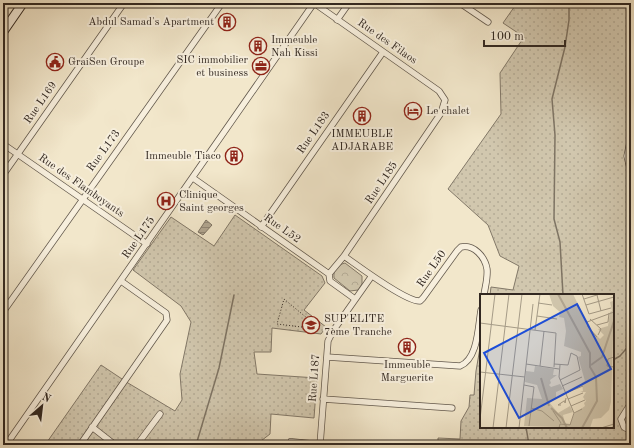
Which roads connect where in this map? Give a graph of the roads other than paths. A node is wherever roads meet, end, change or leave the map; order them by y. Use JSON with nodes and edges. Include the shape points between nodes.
{"nodes":[{"id":1,"x":23,"y":3,"type":"edge"},
{"id":2,"x":124,"y":3,"type":"edge"},
{"id":3,"x":222,"y":3,"type":"edge"},
{"id":4,"x":314,"y":3,"type":"edge"},
{"id":5,"x":349,"y":3,"type":"edge"},
{"id":6,"x":460,"y":3,"type":"edge"},
{"id":7,"x":338,"y":20,"type":"junction"},
{"id":8,"x":488,"y":22,"type":"dead end"},
{"id":9,"x":3,"y":32,"type":"edge"},
{"id":10,"x":383,"y":52,"type":"junction"},
{"id":11,"x":445,"y":100,"type":"joint"},
{"id":12,"x":631,"y":137,"type":"edge"},
{"id":13,"x":3,"y":144,"type":"edge"},
{"id":14,"x":18,"y":154,"type":"junction"},
{"id":15,"x":631,"y":173,"type":"edge"},
{"id":16,"x":3,"y":175,"type":"edge"},
{"id":17,"x":193,"y":178,"type":"junction"},
{"id":18,"x":82,"y":199,"type":"junction"},
{"id":19,"x":261,"y":227,"type":"junction"},
{"id":20,"x":147,"y":244,"type":"junction"},
{"id":21,"x":344,"y":256,"type":"junction"},
{"id":22,"x":329,"y":274,"type":"junction"},
{"id":23,"x":371,"y":277,"type":"junction"},
{"id":24,"x":121,"y":281,"type":"junction"},
{"id":25,"x":484,"y":294,"type":"edge"},
{"id":26,"x":355,"y":299,"type":"junction"},
{"id":27,"x":3,"y":312,"type":"edge"},
{"id":28,"x":480,"y":315,"type":"edge"},
{"id":29,"x":327,"y":357,"type":"junction"},
{"id":30,"x":324,"y":399,"type":"junction"},
{"id":31,"x":631,"y":404,"type":"edge"},
{"id":32,"x":452,"y":408,"type":"dead end"},
{"id":33,"x":160,"y":414,"type":"dead end"},
{"id":34,"x":92,"y":427,"type":"junction"},
{"id":35,"x":631,"y":431,"type":"edge"},
{"id":36,"x":290,"y":440,"type":"dead end"},
{"id":37,"x":320,"y":444,"type":"edge"},
{"id":38,"x":6,"y":445,"type":"edge"},
{"id":39,"x":80,"y":445,"type":"edge"},
{"id":40,"x":115,"y":445,"type":"edge"},
{"id":41,"x":137,"y":445,"type":"edge"},
{"id":42,"x":338,"y":445,"type":"edge"}],
"edges":[{"from":1,"to":9,"type":"street"},
{"from":2,"to":14,"type":"street","name":"Rue L169"},
{"from":3,"to":18,"type":"street","name":"Rue L173"},
{"from":4,"to":7,"type":"street","name":"Rue des Filaos"},
{"from":4,"to":17,"type":"street","name":"Rue L175"},
{"from":5,"to":7,"type":"street"},
{"from":6,"to":8,"type":"street"},
{"from":7,"to":10,"type":"street","name":"Rue des Filaos"},
{"from":10,"to":11,"type":"street","name":"Rue des Filaos","via":[[439,90]]},
{"from":10,"to":19,"type":"street","name":"Rue L183"},
{"from":11,"to":21,"type":"street","name":"Rue L185","via":[[441,113]]},
{"from":12,"to":15,"type":"street","via":[[627,156]]},
{"from":13,"to":14,"type":"street","name":"Rue des Flamboyants"},
{"from":14,"to":16,"type":"street","name":"Rue L169"},
{"from":14,"to":18,"type":"street","name":"Rue des Flamboyants"},
{"from":17,"to":19,"type":"street","name":"Rue L52"},
{"from":17,"to":20,"type":"street","name":"Rue L175"},
{"from":18,"to":20,"type":"street","name":"Rue des Flamboyants"},
{"from":18,"to":27,"type":"street","name":"Rue L173"},
{"from":19,"to":22,"type":"street","name":"Rue L52"},
{"from":20,"to":24,"type":"street","name":"Rue L175"},
{"from":21,"to":22,"type":"street","name":"Rue L185"},
{"from":21,"to":23,"type":"street","name":"Rue L50"},
{"from":22,"to":26,"type":"street","name":"Rue L52","via":[[330,281]]},
{"from":23,"to":25,"type":"street","name":"Rue L50","via":[[382,281],[409,299],[420,301],[457,251],[461,247],[471,246],[486,264],[488,271]]},
{"from":23,"to":26,"type":"street","name":"Rue L187"},
{"from":24,"to":34,"type":"street","via":[[168,316]]},
{"from":24,"to":38,"type":"street","name":"Rue L175"},
{"from":26,"to":29,"type":"street","name":"Rue L187","via":[[330,336]]},
{"from":28,"to":29,"type":"street","via":[[473,352],[466,364],[460,366]]},
{"from":29,"to":30,"type":"street","name":"Rue L187"},
{"from":30,"to":32,"type":"street"},
{"from":30,"to":37,"type":"street","name":"Rue L187"},
{"from":31,"to":35,"type":"street","via":[[621,419],[624,427]]},
{"from":33,"to":41,"type":"street"},
{"from":34,"to":39,"type":"street"},
{"from":34,"to":40,"type":"street"},
{"from":36,"to":37,"type":"lane"},
{"from":37,"to":42,"type":"street"}]}
